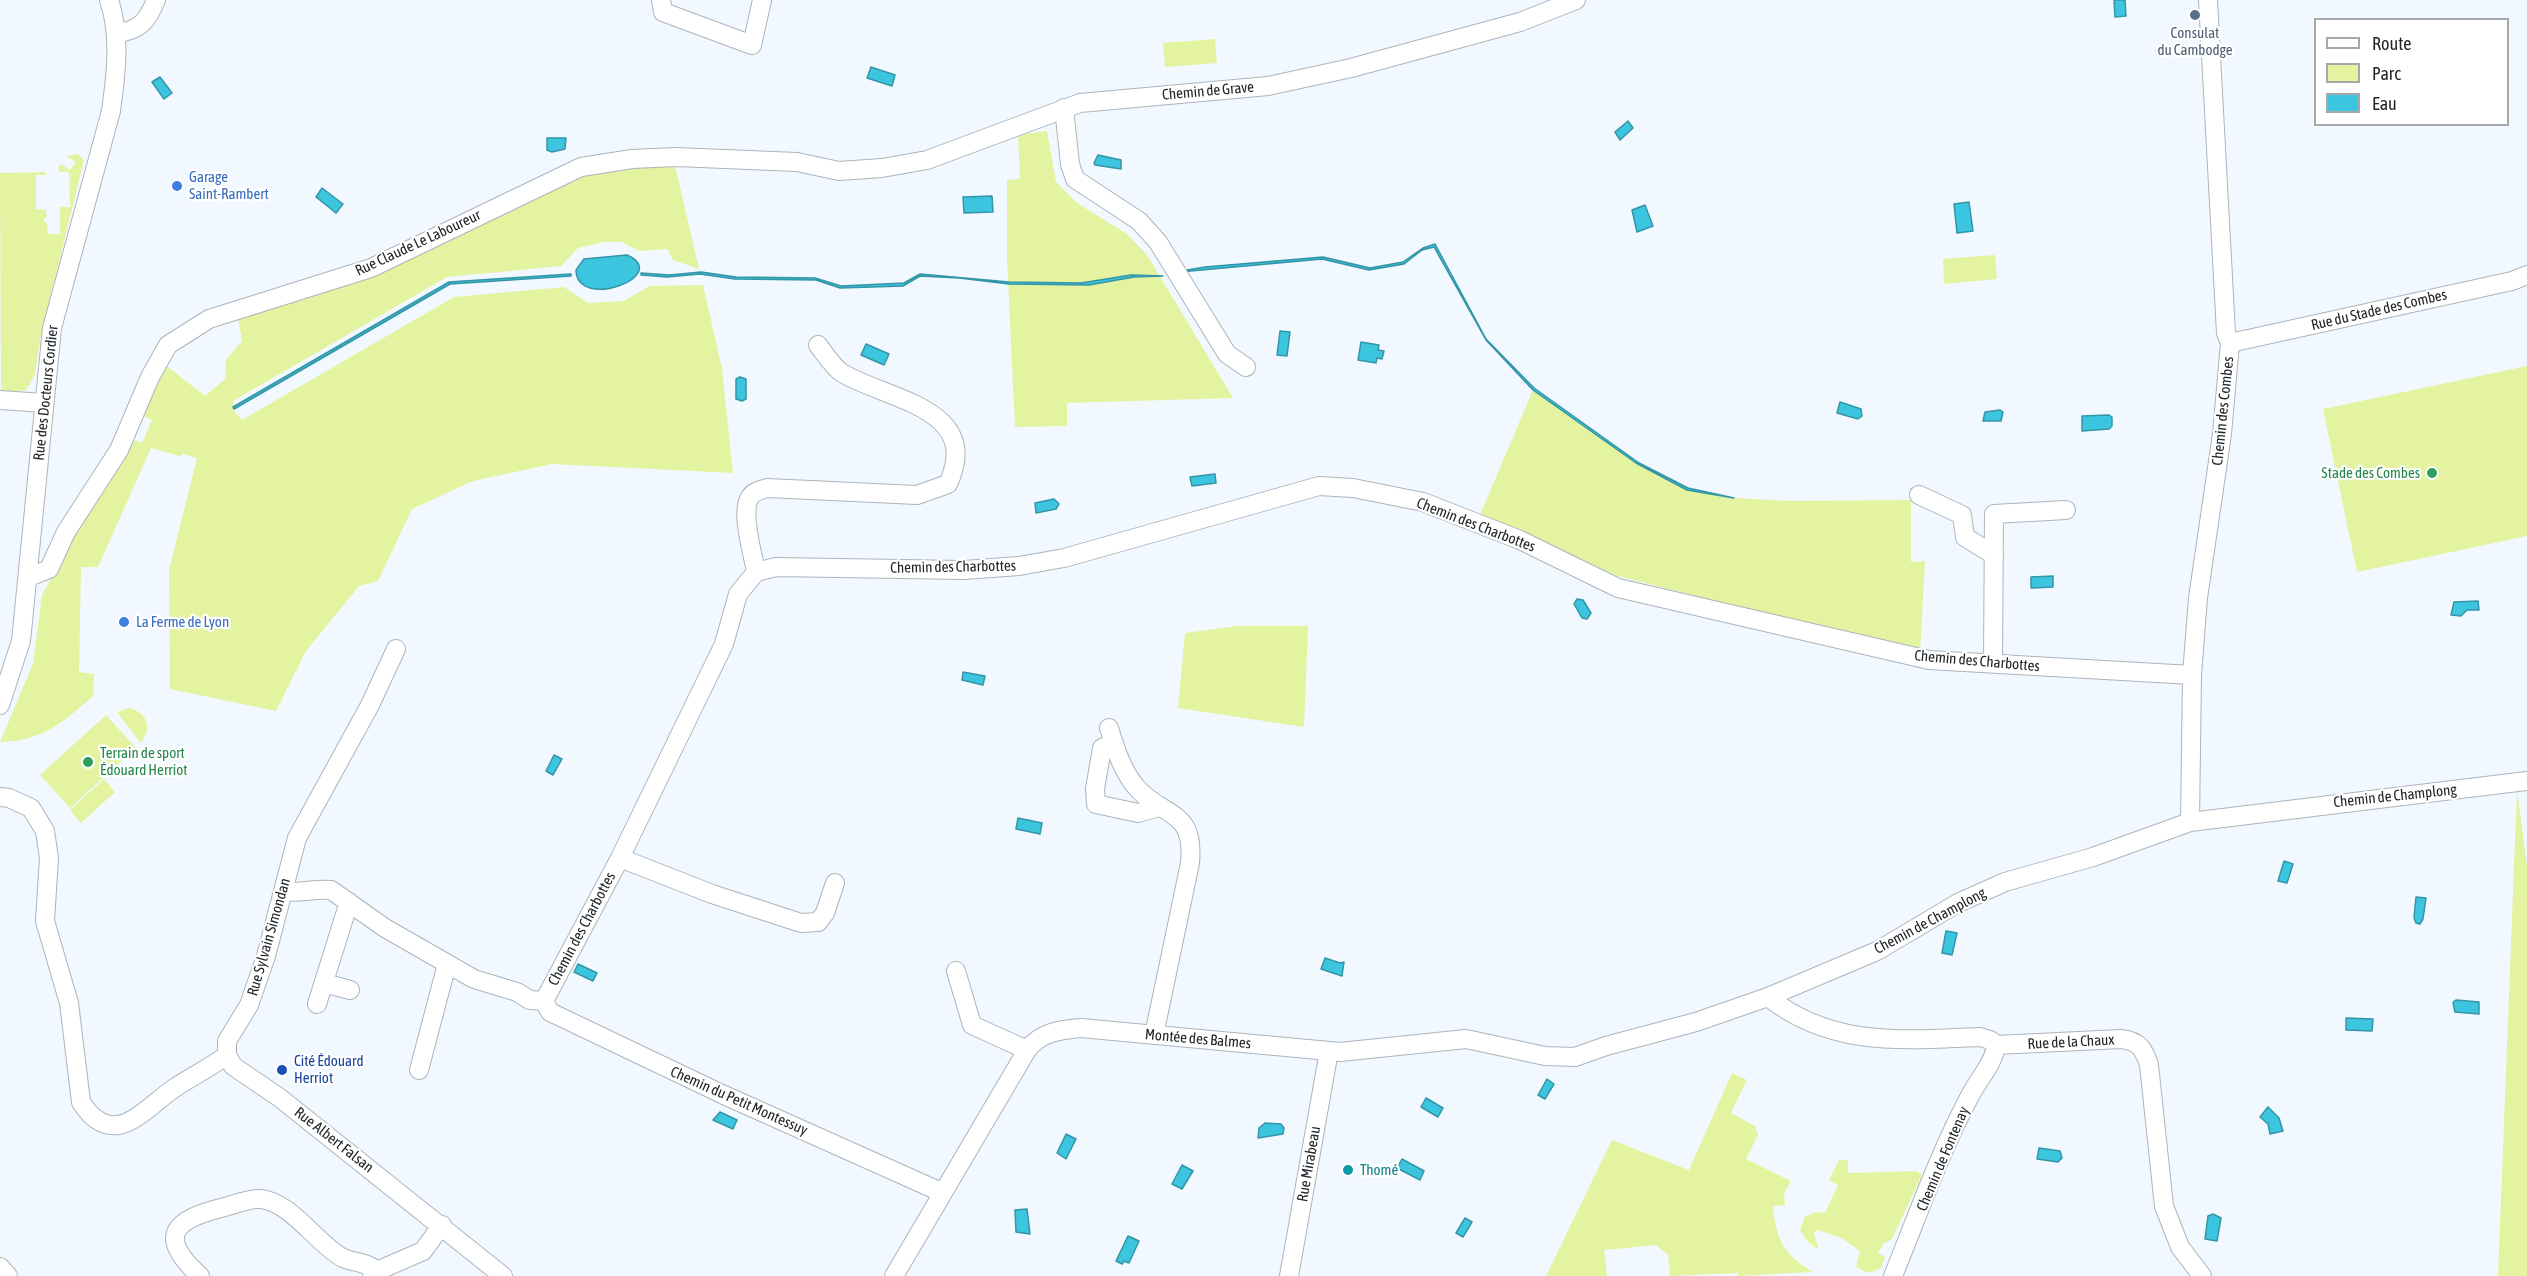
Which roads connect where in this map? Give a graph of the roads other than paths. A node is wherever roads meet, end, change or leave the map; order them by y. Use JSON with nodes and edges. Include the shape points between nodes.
{"nodes":[{"id":1,"x":110,"y":0,"type":"edge"},
{"id":2,"x":156,"y":0,"type":"edge"},
{"id":3,"x":661,"y":0,"type":"edge"},
{"id":4,"x":762,"y":0,"type":"edge"},
{"id":5,"x":1576,"y":0,"type":"edge"},
{"id":6,"x":2208,"y":0,"type":"edge"},
{"id":7,"x":116,"y":33,"type":"junction"},
{"id":8,"x":1064,"y":108,"type":"junction"},
{"id":9,"x":839,"y":171,"type":"joint"},
{"id":10,"x":2527,"y":275,"type":"edge"},
{"id":11,"x":2230,"y":343,"type":"junction"},
{"id":12,"x":818,"y":345,"type":"dead end"},
{"id":13,"x":1246,"y":367,"type":"dead end"},
{"id":14,"x":0,"y":400,"type":"edge"},
{"id":15,"x":44,"y":403,"type":"junction"},
{"id":16,"x":1920,"y":495,"type":"dead end"},
{"id":17,"x":2066,"y":510,"type":"dead end"},
{"id":18,"x":1994,"y":514,"type":"junction"},
{"id":19,"x":1962,"y":515,"type":"junction"},
{"id":20,"x":1994,"y":555,"type":"junction"},
{"id":21,"x":756,"y":572,"type":"junction"},
{"id":22,"x":29,"y":577,"type":"junction"},
{"id":23,"x":396,"y":649,"type":"dead end"},
{"id":24,"x":1993,"y":663,"type":"junction"},
{"id":25,"x":2192,"y":675,"type":"junction"},
{"id":26,"x":0,"y":705,"type":"edge"},
{"id":27,"x":2527,"y":781,"type":"edge"},
{"id":28,"x":0,"y":797,"type":"edge"},
{"id":29,"x":1159,"y":807,"type":"junction"},
{"id":30,"x":2190,"y":822,"type":"junction"},
{"id":31,"x":620,"y":858,"type":"junction"},
{"id":32,"x":836,"y":883,"type":"dead end"},
{"id":33,"x":283,"y":891,"type":"junction"},
{"id":34,"x":349,"y":902,"type":"junction"},
{"id":35,"x":447,"y":964,"type":"junction"},
{"id":36,"x":956,"y":971,"type":"dead end"},
{"id":37,"x":324,"y":983,"type":"junction"},
{"id":38,"x":350,"y":990,"type":"dead end"},
{"id":39,"x":1768,"y":997,"type":"junction"},
{"id":40,"x":544,"y":1001,"type":"junction"},
{"id":41,"x":317,"y":1004,"type":"dead end"},
{"id":42,"x":1154,"y":1035,"type":"junction"},
{"id":43,"x":1996,"y":1045,"type":"junction"},
{"id":44,"x":1027,"y":1050,"type":"junction"},
{"id":45,"x":1377,"y":1050,"type":"joint"},
{"id":46,"x":1329,"y":1051,"type":"junction"},
{"id":47,"x":227,"y":1055,"type":"junction"},
{"id":48,"x":419,"y":1071,"type":"dead end"},
{"id":49,"x":941,"y":1192,"type":"junction"},
{"id":50,"x":442,"y":1225,"type":"junction"},
{"id":51,"x":0,"y":1267,"type":"edge"},
{"id":52,"x":374,"y":1274,"type":"edge"},
{"id":53,"x":8,"y":1276,"type":"edge"},
{"id":54,"x":200,"y":1276,"type":"edge"},
{"id":55,"x":503,"y":1276,"type":"edge"},
{"id":56,"x":894,"y":1276,"type":"edge"},
{"id":57,"x":1288,"y":1276,"type":"edge"},
{"id":58,"x":1893,"y":1276,"type":"edge"},
{"id":59,"x":2202,"y":1276,"type":"edge"}],
"edges":[{"from":1,"to":7,"type":"street","name":"Rue des Docteurs Cordier"},
{"from":2,"to":7,"type":"street","via":[[140,26],[131,32]]},
{"from":3,"to":4,"type":"street","via":[[663,12],[752,45]]},
{"from":5,"to":8,"type":"street","name":"Chemin de Grave","via":[[1520,22],[1268,86],[1080,103]]},
{"from":6,"to":11,"type":"street","name":"Chemin des Combes","via":[[2226,333]]},
{"from":7,"to":15,"type":"street","name":"Rue des Docteurs Cordier","via":[[111,111],[52,328]]},
{"from":8,"to":9,"type":"street","name":"Chemin de Grave","via":[[927,160]]},
{"from":8,"to":13,"type":"street","via":[[1075,179],[1139,221],[1158,242],[1227,354]]},
{"from":9,"to":22,"type":"street","name":"Rue Claude Le Laboureur","via":[[796,162],[676,157],[581,167],[371,268],[209,320],[168,345],[118,450],[66,532],[49,569]]},
{"from":10,"to":11,"type":"street","name":"Rue du Stade des Combes"},
{"from":11,"to":25,"type":"street","name":"Chemin des Combes"},
{"from":12,"to":21,"type":"street","via":[[840,372],[935,414],[957,453],[955,470],[948,484],[917,495],[767,488],[755,492],[749,498],[746,515]]},
{"from":14,"to":15,"type":"street"},
{"from":15,"to":22,"type":"street","name":"Rue des Docteurs Cordier"},
{"from":16,"to":19,"type":"street"},
{"from":17,"to":18,"type":"street"},
{"from":18,"to":19,"type":"street"},
{"from":18,"to":20,"type":"street"},
{"from":19,"to":20,"type":"street","via":[[1965,537]]},
{"from":20,"to":24,"type":"street"},
{"from":21,"to":24,"type":"street","name":"Chemin des Charbottes","via":[[776,567],[964,570],[1019,566],[1065,558],[1319,486],[1353,488],[1424,502],[1520,540],[1618,588],[1929,660]]},
{"from":21,"to":31,"type":"street","name":"Chemin des Charbottes","via":[[738,594],[724,644]]},
{"from":22,"to":26,"type":"street","name":"Rue des Docteurs Cordier","via":[[21,640]]},
{"from":23,"to":33,"type":"street","name":"Rue Sylvain Simondan","via":[[370,705],[306,818]]},
{"from":24,"to":25,"type":"street","name":"Chemin des Charbottes"},
{"from":25,"to":30,"type":"street","name":"Chemin des Combes"},
{"from":27,"to":30,"type":"street","name":"Chemin de Champlong"},
{"from":28,"to":47,"type":"street","via":[[31,808],[45,831],[49,858],[45,921],[69,1003],[81,1102],[89,1114],[101,1123],[119,1125]]},
{"from":29,"to":29,"type":"street","via":[[1136,786],[1111,736],[1102,748],[1096,804],[1138,813]]},
{"from":29,"to":42,"type":"street","via":[[1184,824],[1191,848]]},
{"from":30,"to":39,"type":"street","name":"Chemin de Champlong","via":[[2093,857],[2005,882],[1958,903],[1877,951]]},
{"from":31,"to":32,"type":"street","name":"Chemin des Charbottes","via":[[801,923],[818,922]]},
{"from":31,"to":40,"type":"street","name":"Chemin des Charbottes"},
{"from":33,"to":34,"type":"street","via":[[297,894],[331,890]]},
{"from":33,"to":47,"type":"street","name":"Rue Sylvain Simondan","via":[[249,1005],[227,1041]]},
{"from":34,"to":35,"type":"street"},
{"from":34,"to":37,"type":"street"},
{"from":35,"to":40,"type":"street","via":[[474,979],[530,1000]]},
{"from":35,"to":48,"type":"street"},
{"from":36,"to":44,"type":"street","via":[[972,1025]]},
{"from":37,"to":38,"type":"street"},
{"from":37,"to":41,"type":"street"},
{"from":39,"to":43,"type":"street","name":"Rue de la Chaux","via":[[1789,1014],[1834,1032],[1891,1041],[1980,1037]]},
{"from":39,"to":45,"type":"street","name":"Chemin de Champlong","via":[[1575,1057],[1545,1056],[1466,1039]]},
{"from":40,"to":49,"type":"street","name":"Chemin du Petit Montessuy","via":[[550,1012],[638,1055]]},
{"from":42,"to":44,"type":"street","name":"Montée des Balmes","via":[[1081,1028],[1056,1030],[1035,1040]]},
{"from":42,"to":46,"type":"street","name":"Montée des Balmes"},
{"from":43,"to":58,"type":"street","name":"Chemin de Fontenay","via":[[1996,1055],[1962,1111]]},
{"from":43,"to":59,"type":"street","name":"Rue de la Chaux","via":[[2121,1039],[2140,1044],[2149,1065],[2164,1206],[2180,1248]]},
{"from":44,"to":49,"type":"street","name":"Montée des Balmes"},
{"from":45,"to":46,"type":"street","name":"Montée des Balmes"},
{"from":46,"to":57,"type":"street","name":"Rue Mirabeau"},
{"from":47,"to":50,"type":"street","name":"Rue Albert Falsan","via":[[233,1066]]},
{"from":49,"to":56,"type":"street","name":"Montée des Balmes"},
{"from":50,"to":52,"type":"street","via":[[423,1251]]},
{"from":50,"to":55,"type":"street","name":"Rue Albert Falsan"},
{"from":51,"to":53,"type":"street"},
{"from":52,"to":54,"type":"street","via":[[371,1265],[343,1257],[275,1203],[259,1198],[194,1214],[177,1228],[175,1242],[180,1256]]}]}
